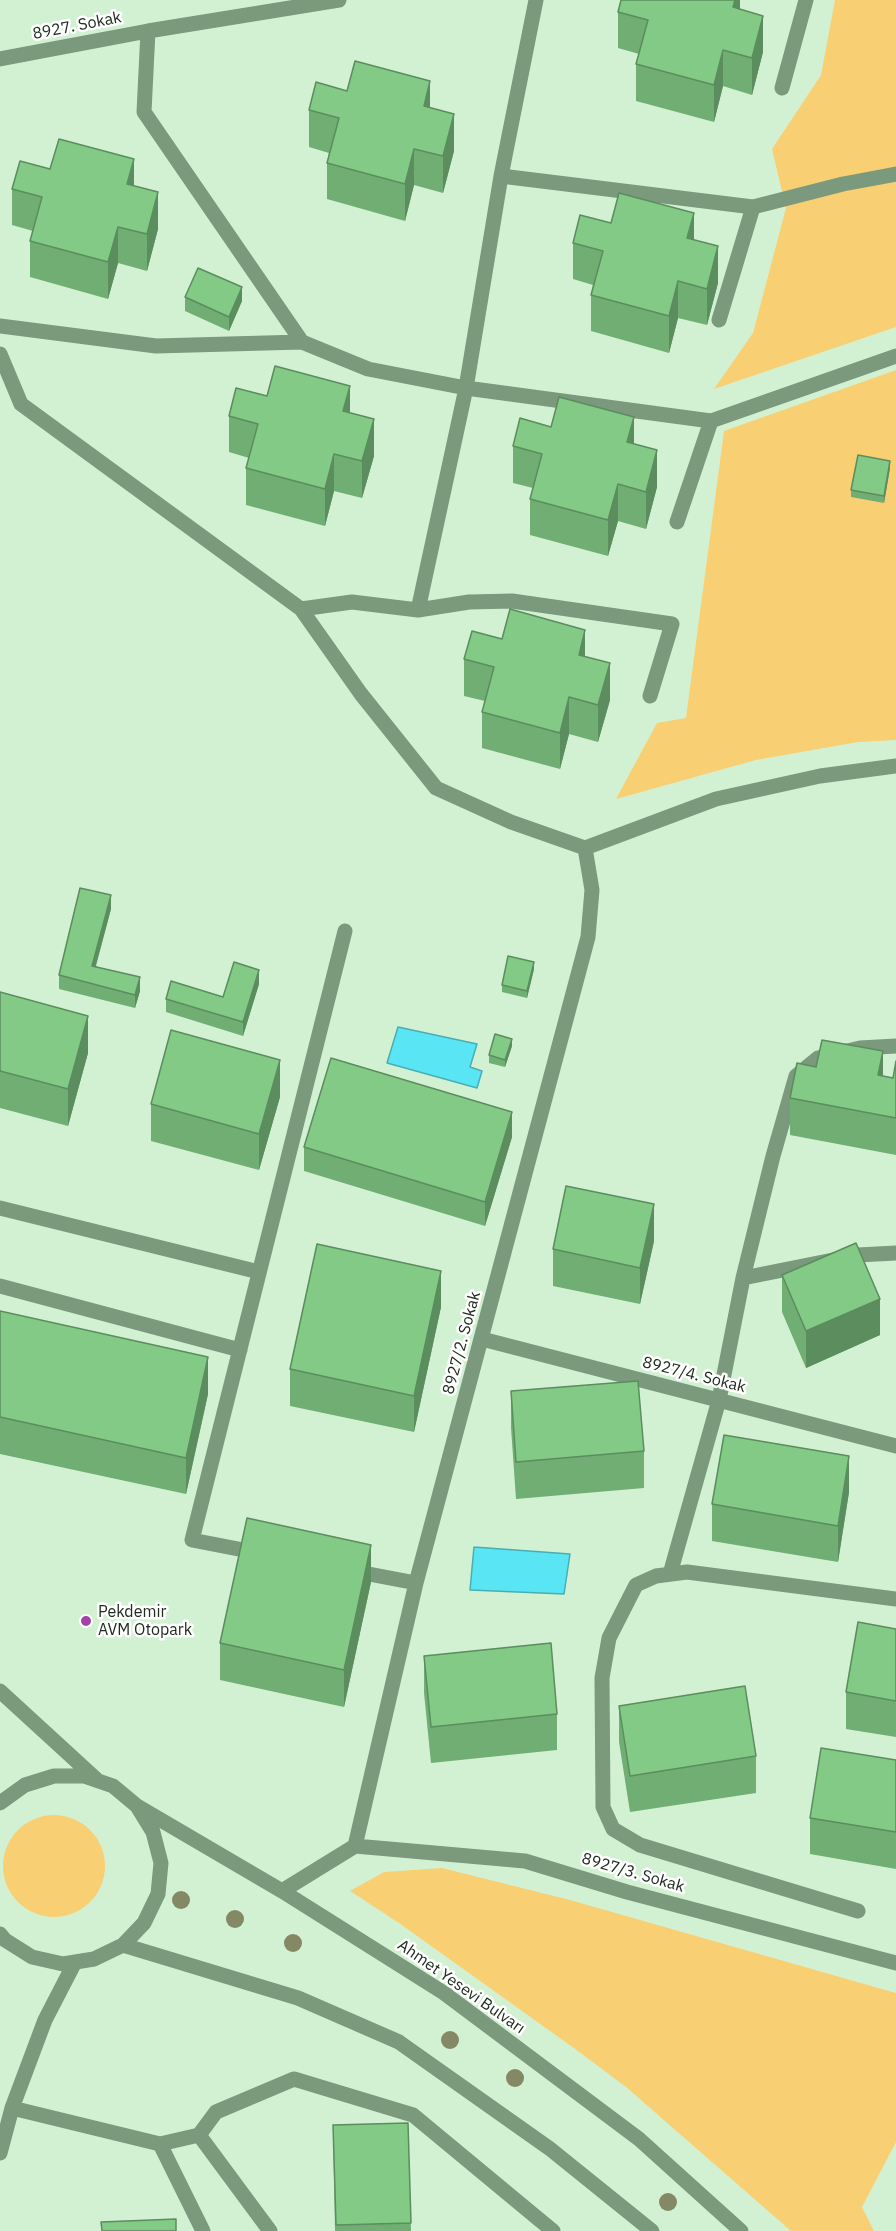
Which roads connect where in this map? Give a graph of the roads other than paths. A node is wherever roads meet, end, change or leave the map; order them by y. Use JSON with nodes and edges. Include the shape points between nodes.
{"nodes":[{"id":1,"x":339,"y":0,"type":"edge"},
{"id":2,"x":536,"y":0,"type":"edge"},
{"id":3,"x":806,"y":0,"type":"edge"},
{"id":4,"x":148,"y":31,"type":"junction"},
{"id":5,"x":0,"y":59,"type":"edge"},
{"id":6,"x":783,"y":88,"type":"dead end"},
{"id":7,"x":896,"y":174,"type":"edge"},
{"id":8,"x":501,"y":176,"type":"junction"},
{"id":9,"x":753,"y":207,"type":"junction"},
{"id":10,"x":719,"y":320,"type":"dead end"},
{"id":11,"x":0,"y":326,"type":"edge"},
{"id":12,"x":302,"y":342,"type":"junction"},
{"id":13,"x":0,"y":354,"type":"edge"},
{"id":14,"x":896,"y":356,"type":"edge"},
{"id":15,"x":466,"y":388,"type":"junction"},
{"id":16,"x":711,"y":420,"type":"junction"},
{"id":17,"x":677,"y":522,"type":"dead end"},
{"id":18,"x":301,"y":609,"type":"junction"},
{"id":19,"x":418,"y":610,"type":"junction"},
{"id":20,"x":650,"y":696,"type":"dead end"},
{"id":21,"x":896,"y":766,"type":"edge"},
{"id":22,"x":585,"y":848,"type":"junction"},
{"id":23,"x":345,"y":931,"type":"dead end"},
{"id":24,"x":896,"y":1046,"type":"edge"},
{"id":25,"x":0,"y":1208,"type":"edge"},
{"id":26,"x":896,"y":1253,"type":"edge"},
{"id":27,"x":259,"y":1272,"type":"junction"},
{"id":28,"x":743,"y":1278,"type":"junction"},
{"id":29,"x":0,"y":1286,"type":"edge"},
{"id":30,"x":482,"y":1340,"type":"junction"},
{"id":31,"x":240,"y":1350,"type":"junction"},
{"id":32,"x":719,"y":1401,"type":"junction"},
{"id":33,"x":896,"y":1446,"type":"edge"},
{"id":34,"x":270,"y":1555,"type":"edge"},
{"id":35,"x":338,"y":1568,"type":"edge"},
{"id":36,"x":670,"y":1574,"type":"junction"},
{"id":37,"x":416,"y":1583,"type":"junction"},
{"id":38,"x":896,"y":1599,"type":"edge"},
{"id":39,"x":0,"y":1691,"type":"edge"},
{"id":40,"x":98,"y":1781,"type":"junction"},
{"id":41,"x":0,"y":1803,"type":"edge"},
{"id":42,"x":137,"y":1806,"type":"junction"},
{"id":43,"x":355,"y":1846,"type":"junction"},
{"id":44,"x":282,"y":1891,"type":"junction"},
{"id":45,"x":858,"y":1911,"type":"dead end"},
{"id":46,"x":0,"y":1934,"type":"edge"},
{"id":47,"x":123,"y":1945,"type":"junction"},
{"id":48,"x":75,"y":1962,"type":"junction"},
{"id":49,"x":896,"y":1963,"type":"edge"},
{"id":50,"x":12,"y":2109,"type":"junction"},
{"id":51,"x":199,"y":2134,"type":"junction"},
{"id":52,"x":160,"y":2144,"type":"junction"},
{"id":53,"x":0,"y":2153,"type":"edge"},
{"id":54,"x":203,"y":2231,"type":"edge"},
{"id":55,"x":270,"y":2231,"type":"edge"},
{"id":56,"x":553,"y":2231,"type":"edge"},
{"id":57,"x":652,"y":2231,"type":"edge"},
{"id":58,"x":741,"y":2231,"type":"edge"}],
"edges":[{"from":1,"to":4,"type":"street","name":"8927. Sokak"},
{"from":2,"to":8,"type":"street"},
{"from":3,"to":6,"type":"street"},
{"from":4,"to":5,"type":"street","name":"8927. Sokak"},
{"from":4,"to":12,"type":"street","via":[[144,112]]},
{"from":7,"to":9,"type":"street"},
{"from":8,"to":9,"type":"street"},
{"from":8,"to":15,"type":"street"},
{"from":9,"to":10,"type":"street"},
{"from":11,"to":12,"type":"street","via":[[156,346]]},
{"from":12,"to":15,"type":"street","via":[[368,369]]},
{"from":13,"to":18,"type":"street","via":[[21,404]]},
{"from":14,"to":16,"type":"street"},
{"from":15,"to":16,"type":"street"},
{"from":15,"to":19,"type":"street"},
{"from":16,"to":17,"type":"street"},
{"from":18,"to":19,"type":"street","via":[[352,602]]},
{"from":18,"to":22,"type":"street","via":[[436,788],[511,822]]},
{"from":19,"to":20,"type":"street","via":[[469,602],[512,601],[672,624]]},
{"from":21,"to":22,"type":"street","via":[[820,776],[716,799]]},
{"from":22,"to":30,"type":"street","name":"8927/2. Sokak","via":[[592,890],[588,937]]},
{"from":23,"to":27,"type":"street"},
{"from":24,"to":28,"type":"street","via":[[861,1048],[818,1058],[796,1076]]},
{"from":25,"to":27,"type":"street"},
{"from":26,"to":28,"type":"street","via":[[858,1255]]},
{"from":27,"to":31,"type":"street"},
{"from":28,"to":32,"type":"street"},
{"from":29,"to":31,"type":"street"},
{"from":30,"to":32,"type":"street","name":"8927/4. Sokak"},
{"from":30,"to":37,"type":"street","name":"8927/2. Sokak"},
{"from":31,"to":34,"type":"street","via":[[192,1540]]},
{"from":32,"to":33,"type":"street","name":"8927/4. Sokak"},
{"from":32,"to":36,"type":"street"},
{"from":35,"to":37,"type":"street"},
{"from":36,"to":38,"type":"street","via":[[687,1572]]},
{"from":36,"to":45,"type":"street","via":[[636,1585],[609,1638],[602,1678],[603,1807],[613,1829],[640,1845]]},
{"from":37,"to":43,"type":"street","name":"8927/2. Sokak"},
{"from":39,"to":40,"type":"street"},
{"from":40,"to":41,"type":"street","via":[[84,1776],[54,1776],[25,1785]]},
{"from":40,"to":42,"type":"street","via":[[113,1786]]},
{"from":42,"to":44,"type":"street","name":"Ahmet Yesevi Bulvarı"},
{"from":42,"to":47,"type":"street","via":[[153,1832],[161,1863],[158,1894],[144,1923]]},
{"from":43,"to":44,"type":"street"},
{"from":43,"to":49,"type":"street","name":"8927/3. Sokak","via":[[525,1861]]},
{"from":44,"to":58,"type":"street","name":"Ahmet Yesevi Bulvarı","via":[[444,1993],[639,2139]]},
{"from":46,"to":48,"type":"street","via":[[32,1957],[63,1964]]},
{"from":47,"to":48,"type":"street","via":[[94,1959]]},
{"from":47,"to":57,"type":"street","via":[[298,1998],[399,2042],[549,2148]]},
{"from":48,"to":50,"type":"street","via":[[45,2020]]},
{"from":50,"to":52,"type":"street"},
{"from":50,"to":53,"type":"street"},
{"from":51,"to":52,"type":"street"},
{"from":51,"to":55,"type":"street"},
{"from":51,"to":56,"type":"street","via":[[216,2112],[294,2079],[413,2115]]},
{"from":52,"to":54,"type":"street"}]}
